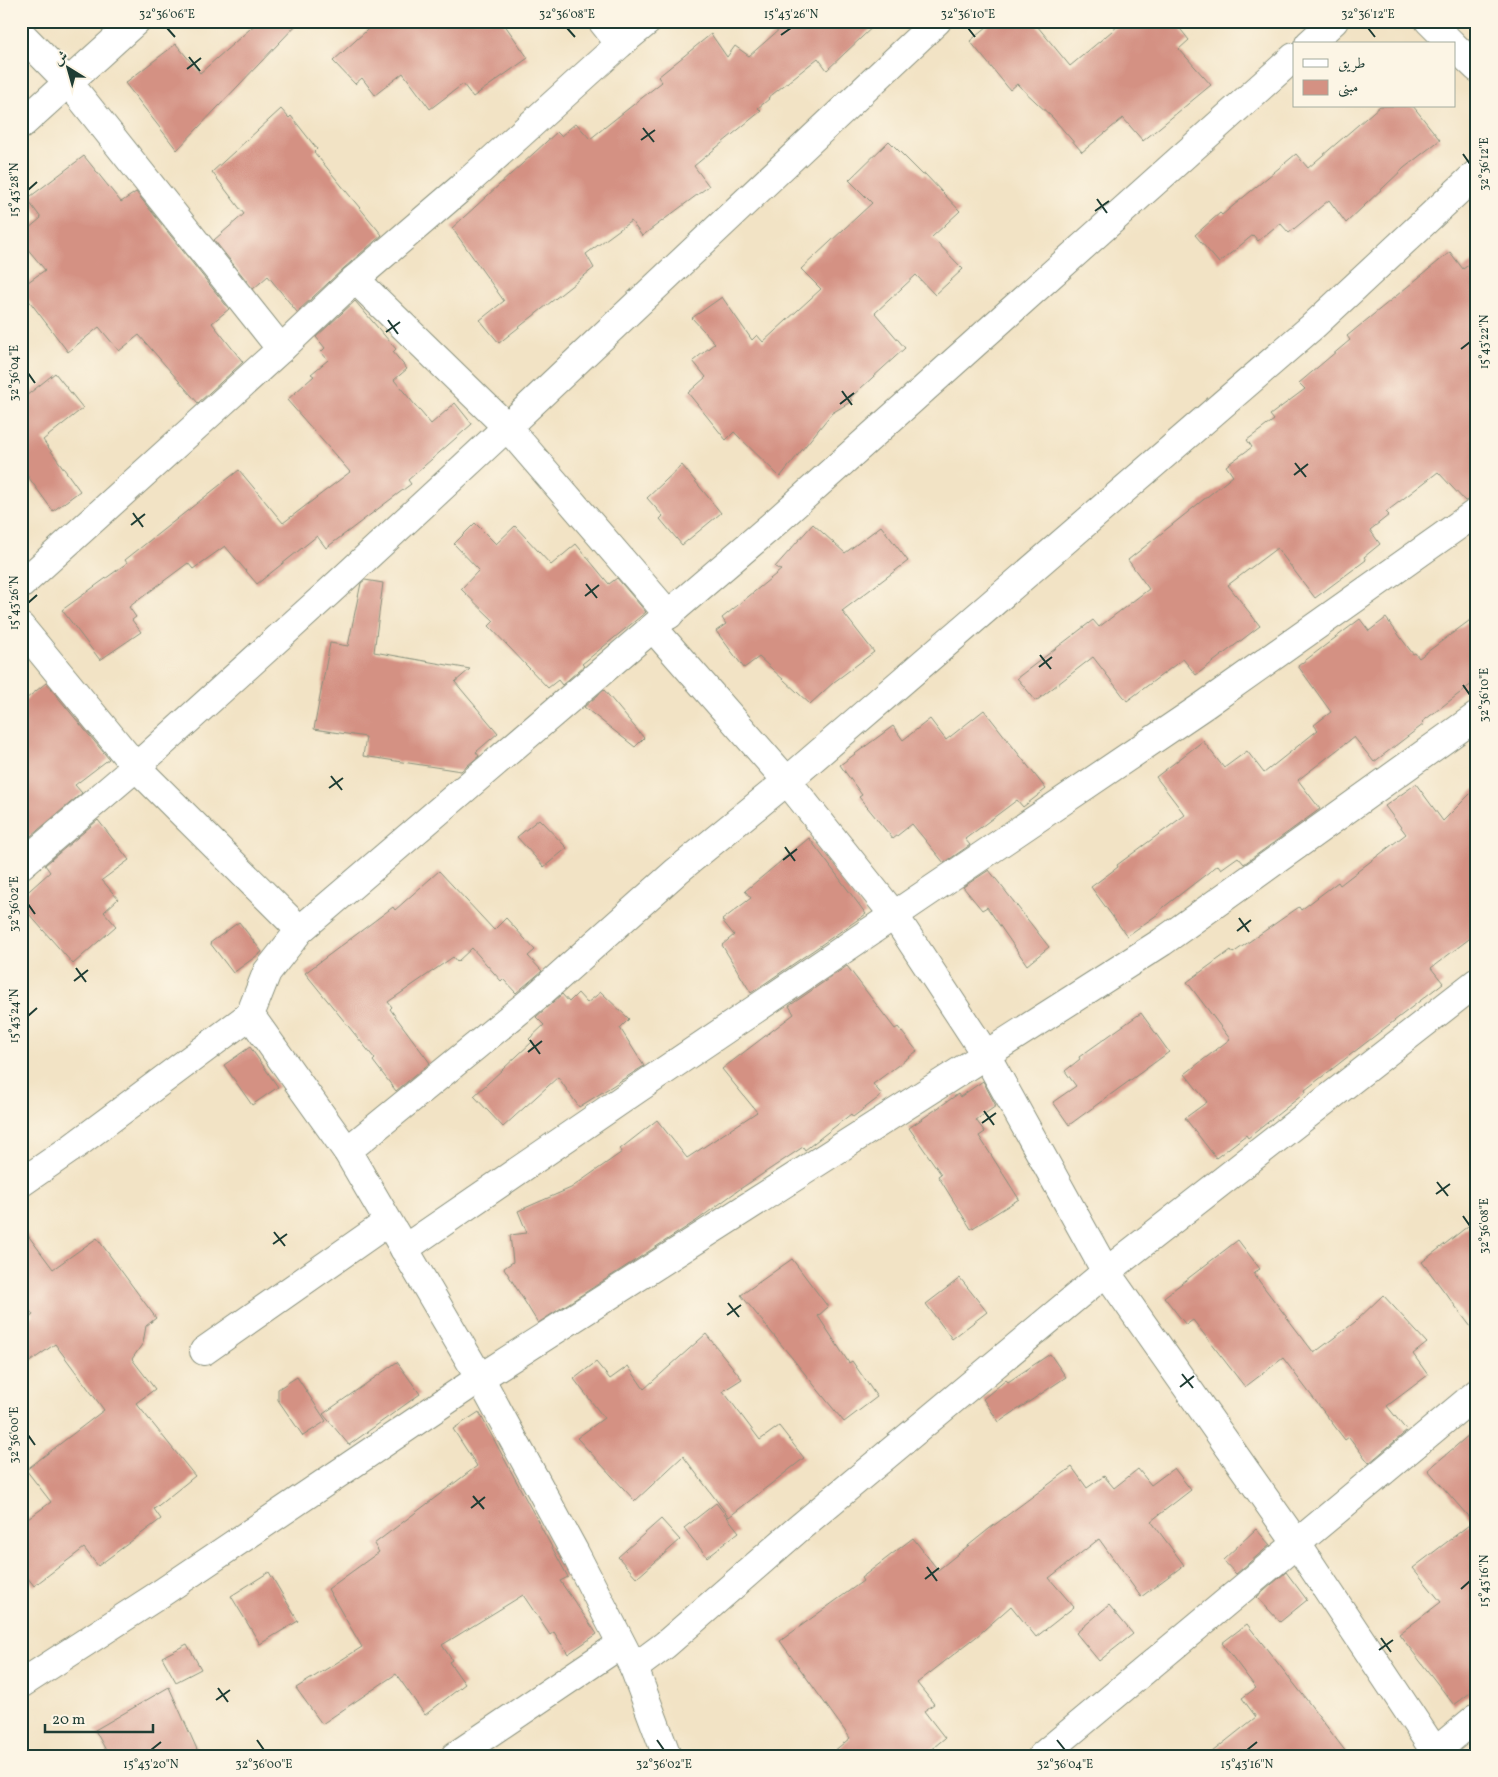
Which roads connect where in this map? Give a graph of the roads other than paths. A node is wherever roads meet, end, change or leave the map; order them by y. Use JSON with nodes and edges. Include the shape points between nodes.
{"nodes":[{"id":1,"x":136,"y":21,"type":"edge"},
{"id":2,"x":602,"y":21,"type":"edge"},
{"id":3,"x":648,"y":21,"type":"edge"},
{"id":4,"x":937,"y":21,"type":"edge"},
{"id":5,"x":1334,"y":21,"type":"edge"},
{"id":6,"x":1429,"y":21,"type":"edge"},
{"id":7,"x":21,"y":34,"type":"edge"},
{"id":8,"x":1311,"y":42,"type":"edge"},
{"id":9,"x":1450,"y":42,"type":"edge"},
{"id":10,"x":620,"y":44,"type":"junction"},
{"id":11,"x":1456,"y":48,"type":"edge"},
{"id":12,"x":1293,"y":58,"type":"edge"},
{"id":13,"x":1477,"y":68,"type":"edge"},
{"id":14,"x":69,"y":83,"type":"junction"},
{"id":15,"x":21,"y":126,"type":"edge"},
{"id":16,"x":1477,"y":173,"type":"edge"},
{"id":17,"x":356,"y":279,"type":"junction"},
{"id":18,"x":281,"y":349,"type":"junction"},
{"id":19,"x":507,"y":427,"type":"junction"},
{"id":20,"x":1477,"y":512,"type":"edge"},
{"id":21,"x":21,"y":585,"type":"edge"},
{"id":22,"x":661,"y":622,"type":"junction"},
{"id":23,"x":21,"y":627,"type":"edge"},
{"id":24,"x":1477,"y":716,"type":"edge"},
{"id":25,"x":136,"y":767,"type":"junction"},
{"id":26,"x":787,"y":781,"type":"junction"},
{"id":27,"x":21,"y":865,"type":"edge"},
{"id":28,"x":894,"y":915,"type":"junction"},
{"id":29,"x":300,"y":930,"type":"junction"},
{"id":30,"x":1477,"y":982,"type":"edge"},
{"id":31,"x":250,"y":1015,"type":"junction"},
{"id":32,"x":986,"y":1055,"type":"junction"},
{"id":33,"x":346,"y":1151,"type":"junction"},
{"id":34,"x":21,"y":1183,"type":"edge"},
{"id":35,"x":388,"y":1222,"type":"junction"},
{"id":36,"x":404,"y":1249,"type":"junction"},
{"id":37,"x":1106,"y":1272,"type":"junction"},
{"id":38,"x":204,"y":1352,"type":"dead end"},
{"id":39,"x":480,"y":1378,"type":"junction"},
{"id":40,"x":1477,"y":1393,"type":"edge"},
{"id":41,"x":1298,"y":1544,"type":"junction"},
{"id":42,"x":621,"y":1644,"type":"junction"},
{"id":43,"x":634,"y":1668,"type":"junction"},
{"id":44,"x":21,"y":1684,"type":"edge"},
{"id":45,"x":1477,"y":1717,"type":"edge"},
{"id":46,"x":1434,"y":1754,"type":"edge"},
{"id":47,"x":454,"y":1756,"type":"edge"},
{"id":48,"x":667,"y":1756,"type":"edge"},
{"id":49,"x":1042,"y":1756,"type":"edge"}],
"edges":[{"from":1,"to":14,"type":"street"},
{"from":2,"to":10,"type":"street"},
{"from":3,"to":10,"type":"street"},
{"from":4,"to":19,"type":"street"},
{"from":5,"to":8,"type":"street"},
{"from":6,"to":9,"type":"street"},
{"from":7,"to":14,"type":"street"},
{"from":10,"to":17,"type":"street"},
{"from":11,"to":13,"type":"street"},
{"from":12,"to":22,"type":"street"},
{"from":14,"to":15,"type":"street"},
{"from":14,"to":18,"type":"street"},
{"from":16,"to":26,"type":"street","via":[[1312,327]]},
{"from":17,"to":18,"type":"street"},
{"from":17,"to":19,"type":"street"},
{"from":18,"to":21,"type":"street"},
{"from":19,"to":22,"type":"street"},
{"from":19,"to":25,"type":"street"},
{"from":20,"to":28,"type":"street","via":[[1198,710]]},
{"from":22,"to":26,"type":"street"},
{"from":22,"to":29,"type":"street"},
{"from":23,"to":25,"type":"street"},
{"from":24,"to":32,"type":"street","via":[[1162,942]]},
{"from":25,"to":27,"type":"street"},
{"from":25,"to":29,"type":"street"},
{"from":26,"to":28,"type":"street"},
{"from":26,"to":33,"type":"street","via":[[677,871],[537,996]]},
{"from":28,"to":32,"type":"street"},
{"from":28,"to":36,"type":"street"},
{"from":29,"to":31,"type":"street","via":[[267,972]]},
{"from":30,"to":37,"type":"street"},
{"from":31,"to":33,"type":"street"},
{"from":31,"to":34,"type":"street"},
{"from":32,"to":37,"type":"street"},
{"from":32,"to":39,"type":"street"},
{"from":33,"to":35,"type":"street"},
{"from":35,"to":36,"type":"street"},
{"from":35,"to":38,"type":"street"},
{"from":36,"to":39,"type":"street"},
{"from":37,"to":41,"type":"street"},
{"from":37,"to":43,"type":"street"},
{"from":39,"to":42,"type":"street"},
{"from":39,"to":44,"type":"street"},
{"from":40,"to":41,"type":"street"},
{"from":41,"to":46,"type":"street"},
{"from":41,"to":49,"type":"street"},
{"from":42,"to":43,"type":"street"},
{"from":42,"to":47,"type":"street"},
{"from":43,"to":48,"type":"street"},
{"from":45,"to":46,"type":"street"}]}
